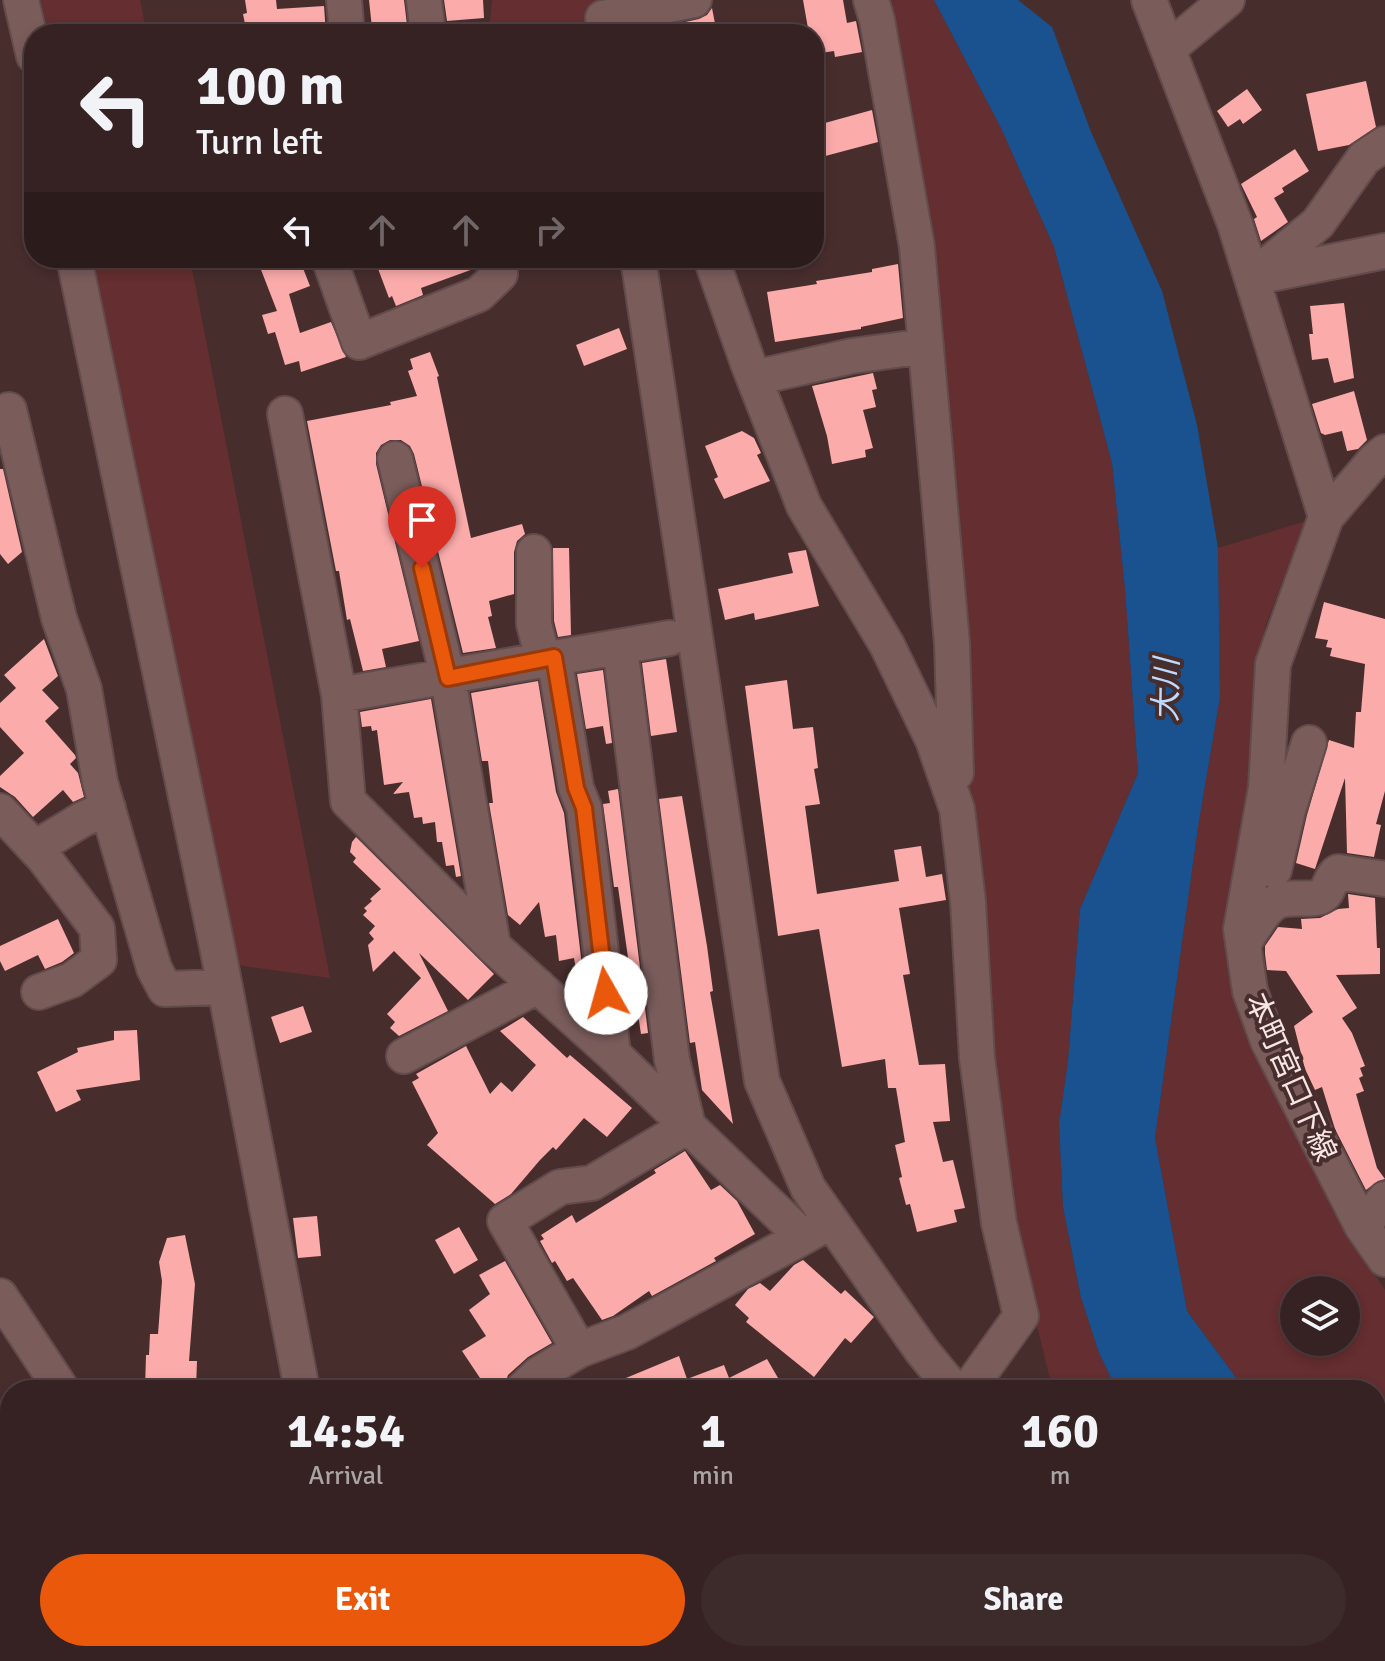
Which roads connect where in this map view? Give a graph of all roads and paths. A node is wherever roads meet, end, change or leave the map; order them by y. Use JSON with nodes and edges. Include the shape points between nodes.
{"nodes":[{"id":1,"x":21,"y":0,"type":"edge"},
{"id":2,"x":344,"y":0,"type":"edge"},
{"id":3,"x":424,"y":0,"type":"edge"},
{"id":4,"x":694,"y":0,"type":"edge"},
{"id":5,"x":871,"y":0,"type":"edge"},
{"id":6,"x":1149,"y":0,"type":"edge"},
{"id":7,"x":1227,"y":0,"type":"edge"},
{"id":8,"x":603,"y":17,"type":"edge"},
{"id":9,"x":27,"y":24,"type":"edge"},
{"id":10,"x":346,"y":24,"type":"edge"},
{"id":11,"x":427,"y":24,"type":"edge"},
{"id":12,"x":1168,"y":49,"type":"junction"},
{"id":13,"x":1385,"y":144,"type":"edge"},
{"id":14,"x":1385,"y":251,"type":"edge"},
{"id":15,"x":76,"y":268,"type":"edge"},
{"id":16,"x":333,"y":268,"type":"edge"},
{"id":17,"x":498,"y":268,"type":"edge"},
{"id":18,"x":640,"y":268,"type":"edge"},
{"id":19,"x":715,"y":268,"type":"edge"},
{"id":20,"x":1252,"y":278,"type":"junction"},
{"id":21,"x":926,"y":346,"type":"junction"},
{"id":22,"x":754,"y":378,"type":"junction"},
{"id":23,"x":9,"y":410,"type":"dead end"},
{"id":24,"x":285,"y":414,"type":"dead end"},
{"id":25,"x":1385,"y":452,"type":"edge"},
{"id":26,"x":395,"y":459,"type":"dead end"},
{"id":27,"x":1326,"y":517,"type":"junction"},
{"id":28,"x":534,"y":552,"type":"dead end"},
{"id":29,"x":670,"y":638,"type":"dead end"},
{"id":30,"x":620,"y":647,"type":"junction"},
{"id":31,"x":549,"y":658,"type":"junction"},
{"id":32,"x":448,"y":678,"type":"junction"},
{"id":33,"x":339,"y":695,"type":"junction"},
{"id":34,"x":1309,"y":743,"type":"dead end"},
{"id":35,"x":108,"y":808,"type":"junction"},
{"id":36,"x":957,"y":809,"type":"junction"},
{"id":37,"x":0,"y":811,"type":"edge"},
{"id":38,"x":35,"y":848,"type":"junction"},
{"id":39,"x":1385,"y":879,"type":"edge"},
{"id":40,"x":1268,"y":909,"type":"junction"},
{"id":41,"x":1243,"y":944,"type":"junction"},
{"id":42,"x":493,"y":946,"type":"junction"},
{"id":43,"x":538,"y":986,"type":"junction"},
{"id":44,"x":225,"y":987,"type":"junction"},
{"id":45,"x":39,"y":992,"type":"dead end"},
{"id":46,"x":613,"y":1054,"type":"junction"},
{"id":47,"x":404,"y":1056,"type":"dead end"},
{"id":48,"x":688,"y":1126,"type":"junction"},
{"id":49,"x":1385,"y":1199,"type":"edge"},
{"id":50,"x":1362,"y":1226,"type":"junction"},
{"id":51,"x":817,"y":1229,"type":"junction"},
{"id":52,"x":1385,"y":1259,"type":"edge"},
{"id":53,"x":0,"y":1296,"type":"edge"},
{"id":54,"x":579,"y":1350,"type":"junction"},
{"id":55,"x":55,"y":1380,"type":"edge"},
{"id":56,"x":300,"y":1380,"type":"edge"},
{"id":57,"x":533,"y":1380,"type":"edge"},
{"id":58,"x":946,"y":1380,"type":"edge"},
{"id":59,"x":975,"y":1380,"type":"edge"}],
"edges":[{"from":1,"to":9,"type":"street"},
{"from":2,"to":10,"type":"street"},
{"from":3,"to":11,"type":"street"},
{"from":4,"to":8,"type":"street"},
{"from":5,"to":21,"type":"street","via":[[917,247]]},
{"from":6,"to":12,"type":"street"},
{"from":7,"to":12,"type":"street"},
{"from":12,"to":20,"type":"street"},
{"from":13,"to":20,"type":"street","via":[[1364,158],[1318,223]]},
{"from":14,"to":20,"type":"street"},
{"from":15,"to":44,"type":"street"},
{"from":16,"to":17,"type":"street","via":[[359,342],[479,294],[500,274]]},
{"from":18,"to":51,"type":"street","via":[[762,1081],[808,1188]]},
{"from":19,"to":22,"type":"street"},
{"from":20,"to":27,"type":"street"},
{"from":21,"to":22,"type":"street"},
{"from":21,"to":36,"type":"street","via":[[952,643]]},
{"from":22,"to":36,"type":"street","via":[[804,506],[887,645],[933,740]]},
{"from":23,"to":35,"type":"street","via":[[59,618],[84,689]]},
{"from":24,"to":33,"type":"street"},
{"from":25,"to":27,"type":"street"},
{"from":26,"to":32,"type":"street"},
{"from":27,"to":41,"type":"street","name":"本町宮口下線","via":[[1273,664],[1266,788],[1241,929]]},
{"from":28,"to":31,"type":"street","via":[[534,624]]},
{"from":29,"to":30,"type":"street"},
{"from":30,"to":31,"type":"street"},
{"from":30,"to":48,"type":"street","via":[[672,1060]]},
{"from":31,"to":32,"type":"street"},
{"from":31,"to":46,"type":"street","via":[[584,808]]},
{"from":32,"to":33,"type":"street"},
{"from":32,"to":42,"type":"street"},
{"from":33,"to":42,"type":"street","via":[[348,801]]},
{"from":34,"to":40,"type":"street","via":[[1288,810]]},
{"from":35,"to":38,"type":"street"},
{"from":35,"to":44,"type":"street","via":[[154,968],[165,989]]},
{"from":36,"to":59,"type":"street","via":[[981,1088],[999,1223],[1021,1316]]},
{"from":37,"to":38,"type":"street"},
{"from":38,"to":45,"type":"street","via":[[97,928],[99,960],[72,980]]},
{"from":39,"to":40,"type":"street","via":[[1338,872],[1319,897],[1280,900]]},
{"from":40,"to":41,"type":"street"},
{"from":41,"to":50,"type":"street","name":"本町宮口下線","via":[[1250,991],[1268,1041]]},
{"from":42,"to":43,"type":"street"},
{"from":43,"to":46,"type":"street"},
{"from":43,"to":47,"type":"street"},
{"from":44,"to":56,"type":"street"},
{"from":46,"to":48,"type":"street"},
{"from":48,"to":51,"type":"street"},
{"from":48,"to":54,"type":"street","via":[[592,1183],[560,1187],[505,1221]]},
{"from":49,"to":50,"type":"street"},
{"from":50,"to":52,"type":"street","name":"本町宮口下線"},
{"from":51,"to":54,"type":"street","via":[[627,1332]]},
{"from":51,"to":58,"type":"street"},
{"from":53,"to":55,"type":"street"},
{"from":54,"to":57,"type":"street"}]}
